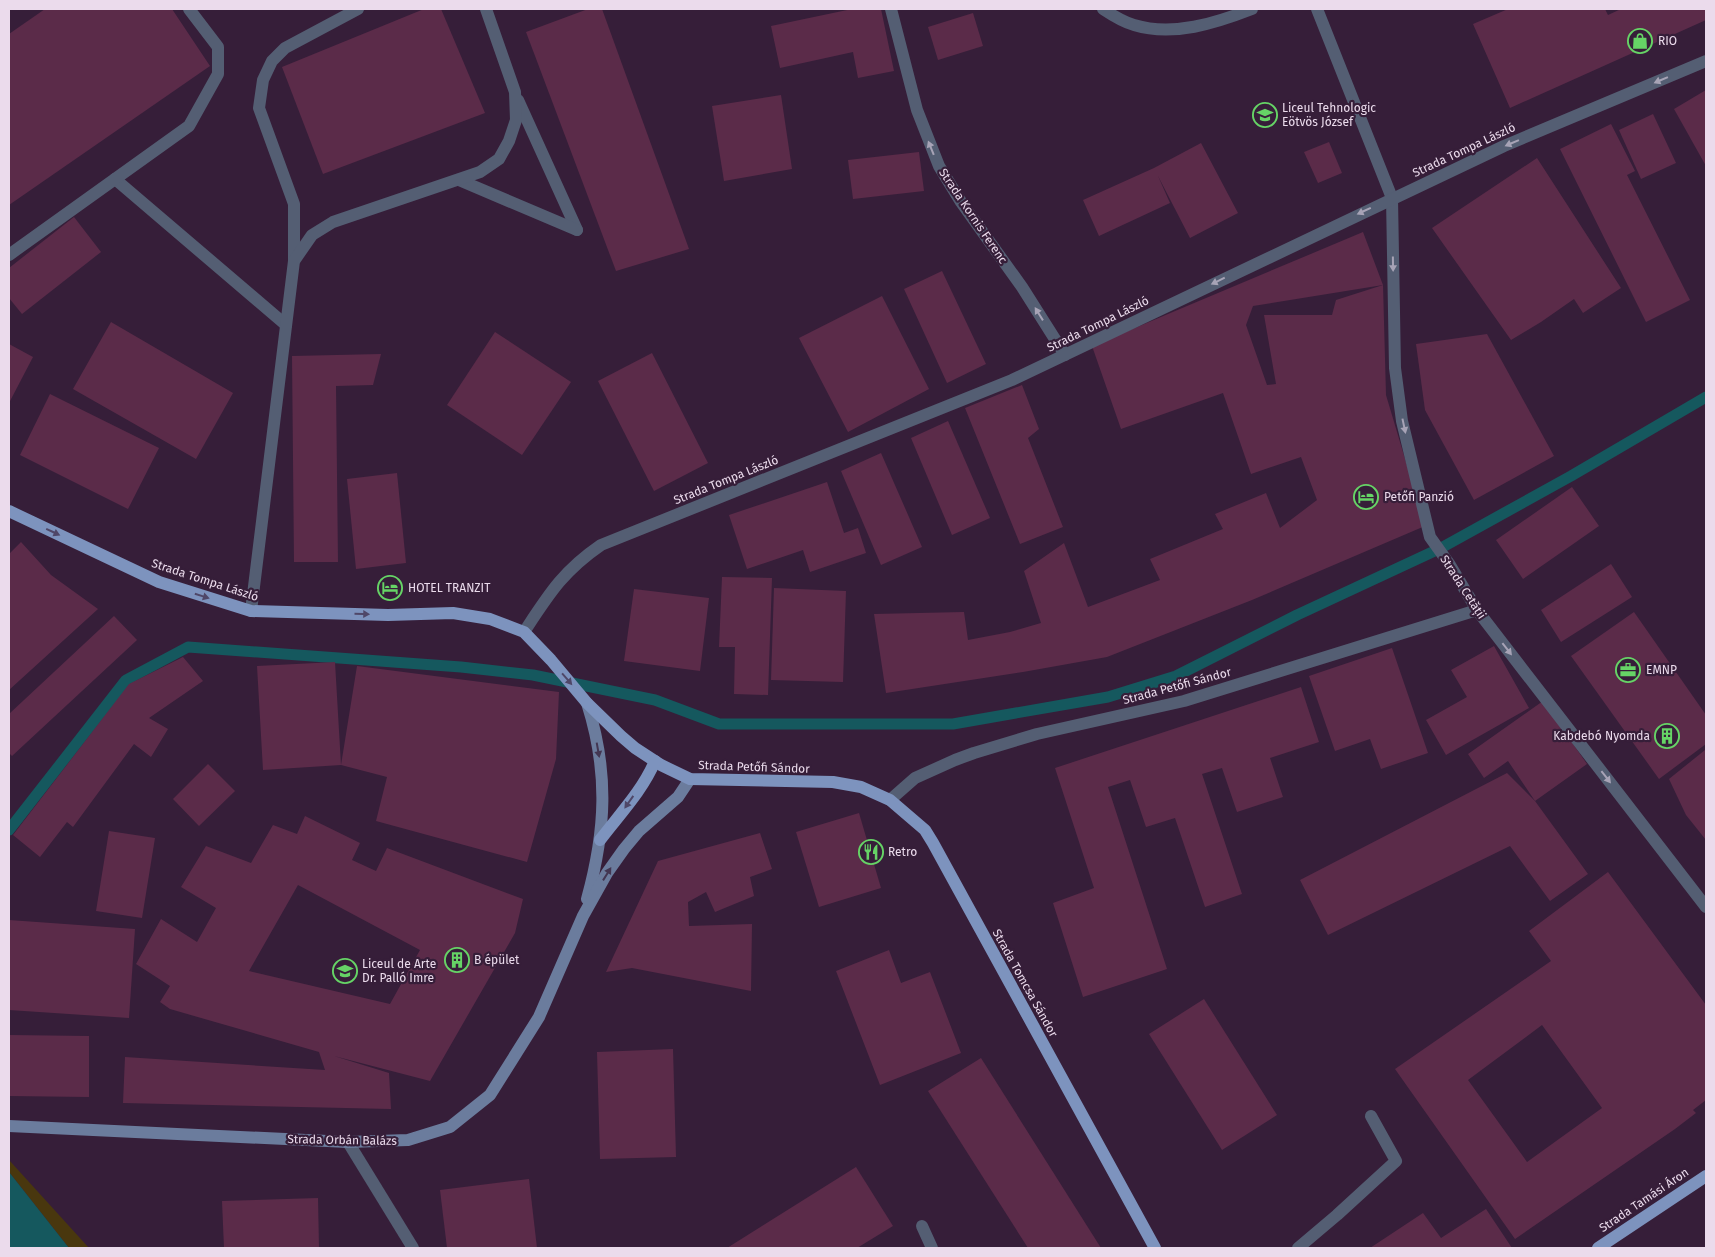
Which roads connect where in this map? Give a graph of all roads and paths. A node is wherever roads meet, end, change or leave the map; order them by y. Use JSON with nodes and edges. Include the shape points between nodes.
{"nodes":[{"id":1,"x":190,"y":9,"type":"edge"},
{"id":2,"x":358,"y":9,"type":"edge"},
{"id":3,"x":486,"y":9,"type":"edge"},
{"id":4,"x":890,"y":9,"type":"edge"},
{"id":5,"x":1103,"y":9,"type":"edge"},
{"id":6,"x":1252,"y":9,"type":"edge"},
{"id":7,"x":1317,"y":9,"type":"edge"},
{"id":8,"x":1706,"y":61,"type":"edge"},
{"id":9,"x":514,"y":92,"type":"junction"},
{"id":10,"x":115,"y":179,"type":"junction"},
{"id":11,"x":459,"y":180,"type":"junction"},
{"id":12,"x":1392,"y":198,"type":"junction"},
{"id":13,"x":9,"y":255,"type":"edge"},
{"id":14,"x":294,"y":261,"type":"junction"},
{"id":15,"x":286,"y":325,"type":"junction"},
{"id":16,"x":1065,"y":355,"type":"junction"},
{"id":17,"x":9,"y":511,"type":"edge"},
{"id":18,"x":1477,"y":610,"type":"junction"},
{"id":19,"x":252,"y":611,"type":"junction"},
{"id":20,"x":524,"y":632,"type":"junction"},
{"id":21,"x":585,"y":700,"type":"junction"},
{"id":22,"x":654,"y":761,"type":"junction"},
{"id":23,"x":690,"y":778,"type":"junction"},
{"id":24,"x":833,"y":782,"type":"joint"},
{"id":25,"x":890,"y":800,"type":"junction"},
{"id":26,"x":600,"y":840,"type":"junction"},
{"id":27,"x":1706,"y":907,"type":"edge"},
{"id":28,"x":583,"y":916,"type":"junction"},
{"id":29,"x":1371,"y":1116,"type":"dead end"},
{"id":30,"x":9,"y":1126,"type":"edge"},
{"id":31,"x":348,"y":1142,"type":"junction"},
{"id":32,"x":1706,"y":1176,"type":"edge"},
{"id":33,"x":922,"y":1226,"type":"dead end"},
{"id":34,"x":1153,"y":1246,"type":"edge"},
{"id":35,"x":413,"y":1248,"type":"edge"},
{"id":36,"x":932,"y":1248,"type":"edge"},
{"id":37,"x":1298,"y":1248,"type":"edge"},
{"id":38,"x":1598,"y":1248,"type":"edge"}],
"edges":[{"from":1,"to":10,"type":"street","via":[[218,47],[218,74],[189,126]]},
{"from":2,"to":14,"type":"street","via":[[285,48],[272,61],[263,80],[259,108],[294,204]]},
{"from":3,"to":9,"type":"street"},
{"from":16,"to":4,"type":"street","name":"Strada Kornis Ferenc","one_way":true,"via":[[939,166],[917,110]]},
{"from":5,"to":6,"type":"street","via":[[1134,25],[1160,30],[1198,26]]},
{"from":7,"to":12,"type":"street"},
{"from":8,"to":12,"type":"street","name":"Strada Tompa László","one_way":true,"via":[[1504,146]]},
{"from":9,"to":11,"type":"street","via":[[516,120],[499,159],[480,172]]},
{"from":9,"to":11,"type":"street","via":[[577,230]]},
{"from":10,"to":13,"type":"street"},
{"from":10,"to":15,"type":"street"},
{"from":11,"to":14,"type":"street","via":[[334,222],[312,235]]},
{"from":12,"to":16,"type":"street","name":"Strada Tompa László","one_way":true},
{"from":12,"to":18,"type":"street","name":"Strada Cetății","one_way":true,"via":[[1395,368],[1402,421],[1430,537]]},
{"from":14,"to":15,"type":"street"},
{"from":15,"to":19,"type":"street"},
{"from":16,"to":20,"type":"street","name":"Strada Tompa László","via":[[1012,380],[601,545],[566,573]]},
{"from":17,"to":19,"type":"main road","name":"Strada Tompa László","one_way":true,"via":[[159,582]]},
{"from":18,"to":25,"type":"street","name":"Strada Petőfi Sándor","via":[[1184,701],[1037,734],[974,753],[915,778]]},
{"from":18,"to":27,"type":"street","name":"Strada Cetății","one_way":true},
{"from":19,"to":20,"type":"main road","name":"Strada Tompa László","one_way":true,"via":[[453,613],[490,619]]},
{"from":20,"to":21,"type":"main road","name":"Strada Tompa László","one_way":true},
{"from":21,"to":22,"type":"main road","name":"Strada Petőfi Sándor","via":[[621,736]]},
{"from":21,"to":26,"type":"main road","name":"Strada Orbán Balázs","one_way":true,"via":[[602,770]]},
{"from":22,"to":23,"type":"main road","name":"Strada Petőfi Sándor"},
{"from":22,"to":26,"type":"main road","one_way":true,"via":[[650,772]]},
{"from":23,"to":24,"type":"main road","name":"Strada Petőfi Sándor"},
{"from":28,"to":23,"type":"main road","name":"Strada Orbán Balázs","one_way":true,"via":[[624,849],[639,831],[678,797]]},
{"from":24,"to":25,"type":"main road","name":"Strada Tomcsa Sándor","via":[[861,787]]},
{"from":25,"to":34,"type":"main road","name":"Strada Tomcsa Sándor","via":[[925,830]]},
{"from":26,"to":28,"type":"main road","name":"Strada Orbán Balázs"},
{"from":28,"to":31,"type":"main road","name":"Strada Orbán Balázs","via":[[539,1017],[490,1095],[450,1126],[417,1138]]},
{"from":29,"to":37,"type":"street","via":[[1396,1161]]},
{"from":30,"to":31,"type":"main road","name":"Strada Orbán Balázs"},
{"from":31,"to":35,"type":"street"},
{"from":32,"to":38,"type":"main road","name":"Strada Tamási Áron"},
{"from":33,"to":36,"type":"street"}]}
